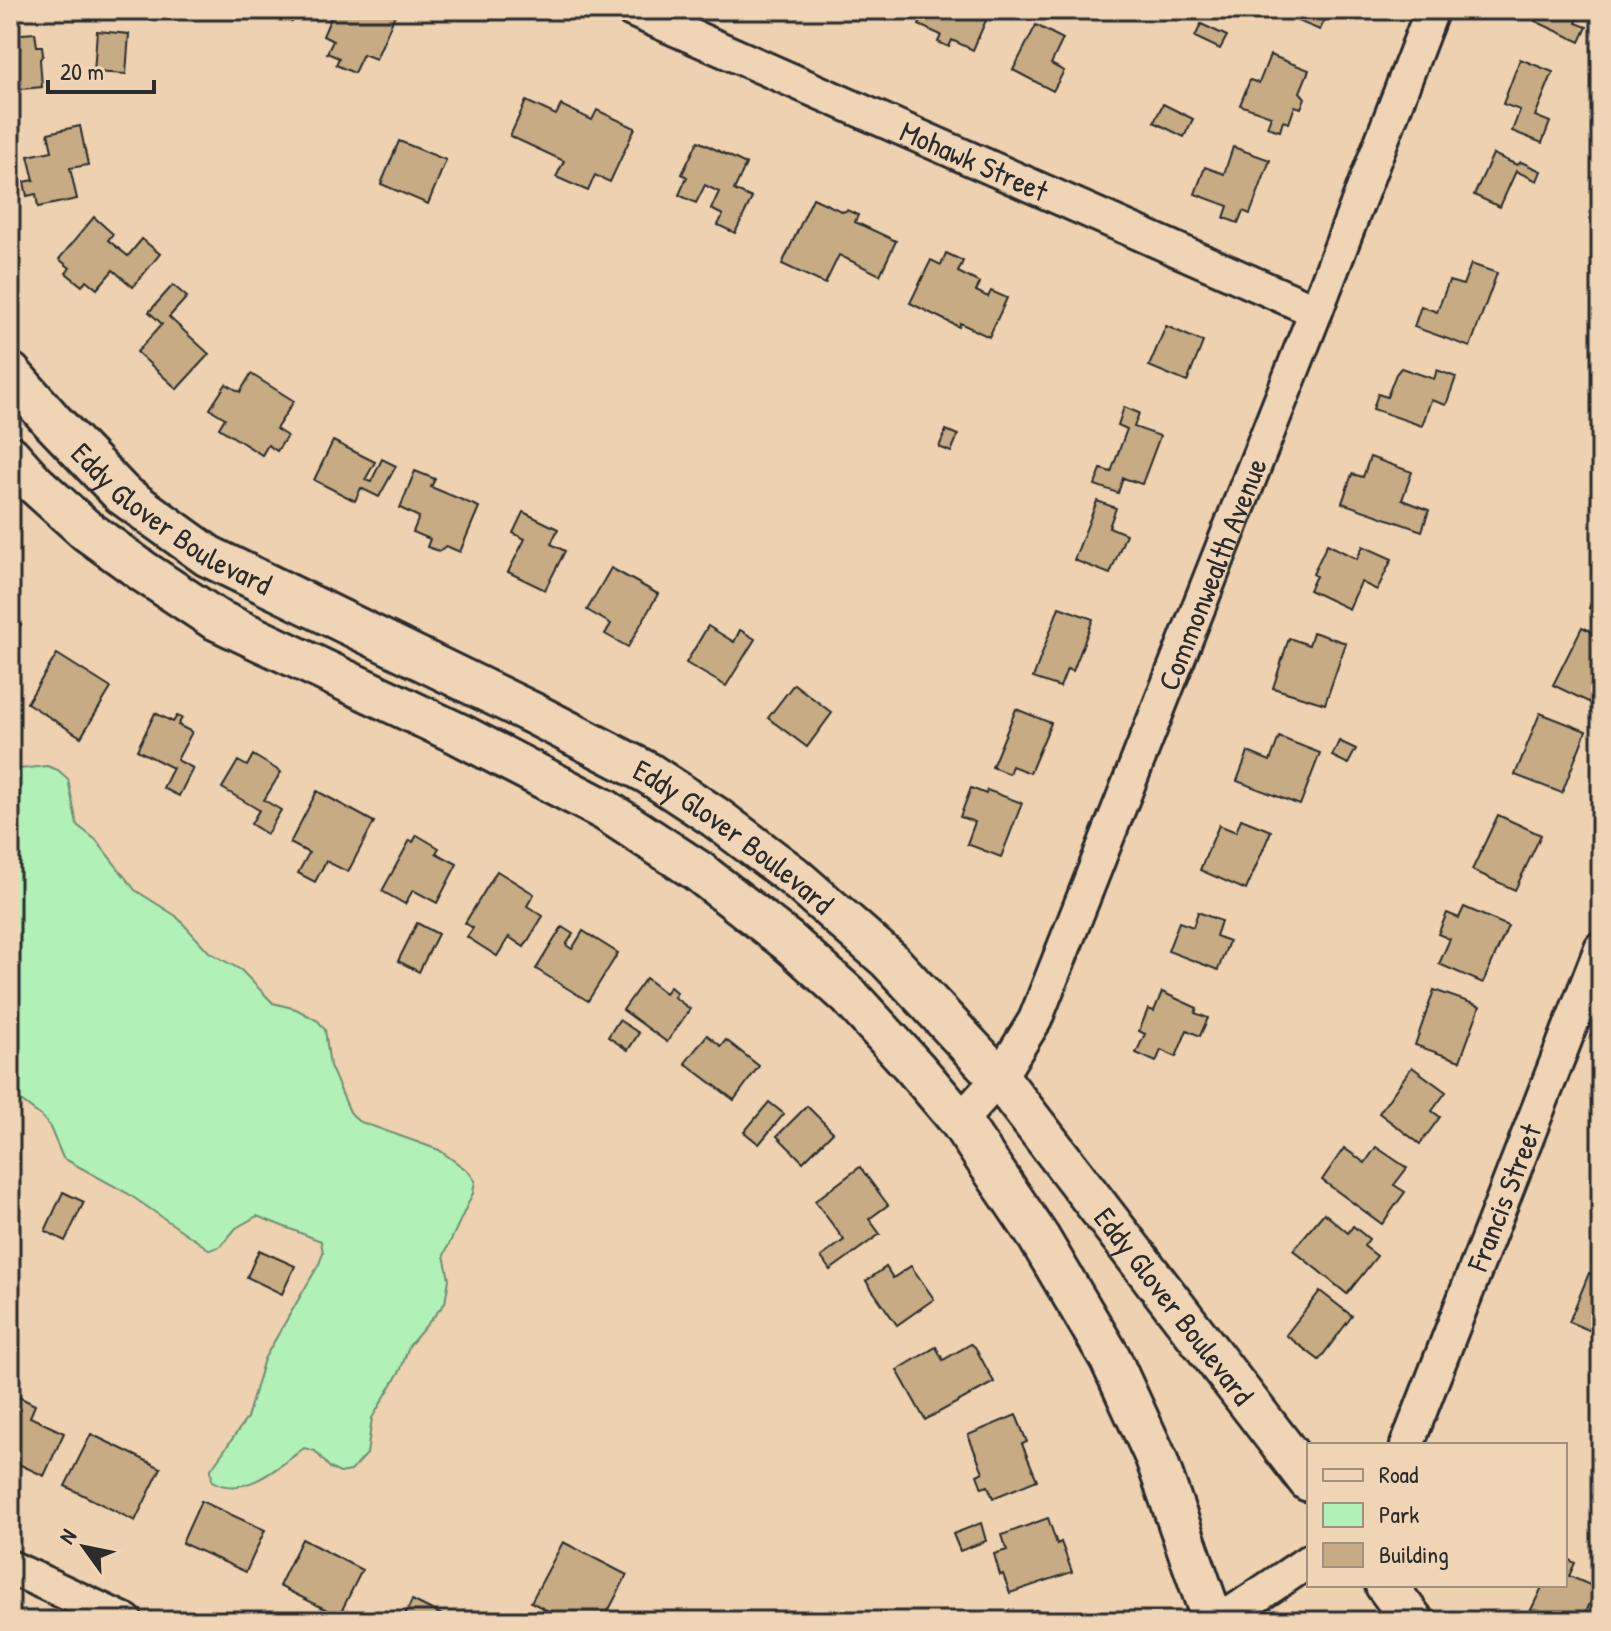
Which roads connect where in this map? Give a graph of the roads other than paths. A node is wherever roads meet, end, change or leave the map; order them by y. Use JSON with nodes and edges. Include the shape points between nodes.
{"nodes":[{"id":1,"x":632,"y":10,"type":"edge"},
{"id":2,"x":1432,"y":10,"type":"edge"},
{"id":3,"x":1316,"y":311,"type":"junction"},
{"id":4,"x":10,"y":373,"type":"edge"},
{"id":5,"x":10,"y":456,"type":"edge"},
{"id":6,"x":531,"y":713,"type":"junction"},
{"id":7,"x":507,"y":759,"type":"junction"},
{"id":8,"x":1601,"y":948,"type":"edge"},
{"id":9,"x":999,"y":1078,"type":"junction"},
{"id":10,"x":960,"y":1121,"type":"junction"},
{"id":11,"x":1408,"y":1443,"type":"edge"},
{"id":12,"x":1307,"y":1478,"type":"edge"},
{"id":13,"x":1307,"y":1562,"type":"edge"},
{"id":14,"x":10,"y":1567,"type":"edge"},
{"id":15,"x":1388,"y":1587,"type":"edge"},
{"id":16,"x":126,"y":1621,"type":"edge"},
{"id":17,"x":1213,"y":1621,"type":"edge"},
{"id":18,"x":1220,"y":1621,"type":"edge"},
{"id":19,"x":1413,"y":1621,"type":"edge"}],
"edges":[{"from":1,"to":3,"type":"street","name":"Mohawk Street"},
{"from":2,"to":3,"type":"street","name":"Commonwealth Avenue"},
{"from":3,"to":9,"type":"street","name":"Commonwealth Avenue","via":[[1035,1020]]},
{"from":4,"to":6,"type":"street","name":"Eddy Glover Boulevard","via":[[122,494],[208,556]]},
{"from":5,"to":7,"type":"street","name":"Eddy Glover Boulevard","via":[[86,530],[215,619]]},
{"from":6,"to":7,"type":"street"},
{"from":6,"to":9,"type":"street","name":"Eddy Glover Boulevard","via":[[648,773],[793,876],[889,960]]},
{"from":7,"to":10,"type":"street","name":"Eddy Glover Boulevard","via":[[605,810],[698,871],[789,942],[850,997]]},
{"from":8,"to":11,"type":"street","name":"Francis Street"},
{"from":9,"to":10,"type":"street","name":"Commonwealth Avenue"},
{"from":9,"to":12,"type":"street","name":"Eddy Glover Boulevard"},
{"from":10,"to":17,"type":"street","name":"Eddy Glover Boulevard","via":[[1039,1238],[1110,1358],[1156,1458]]},
{"from":13,"to":18,"type":"street"},
{"from":14,"to":16,"type":"street"},
{"from":15,"to":19,"type":"street"}]}
